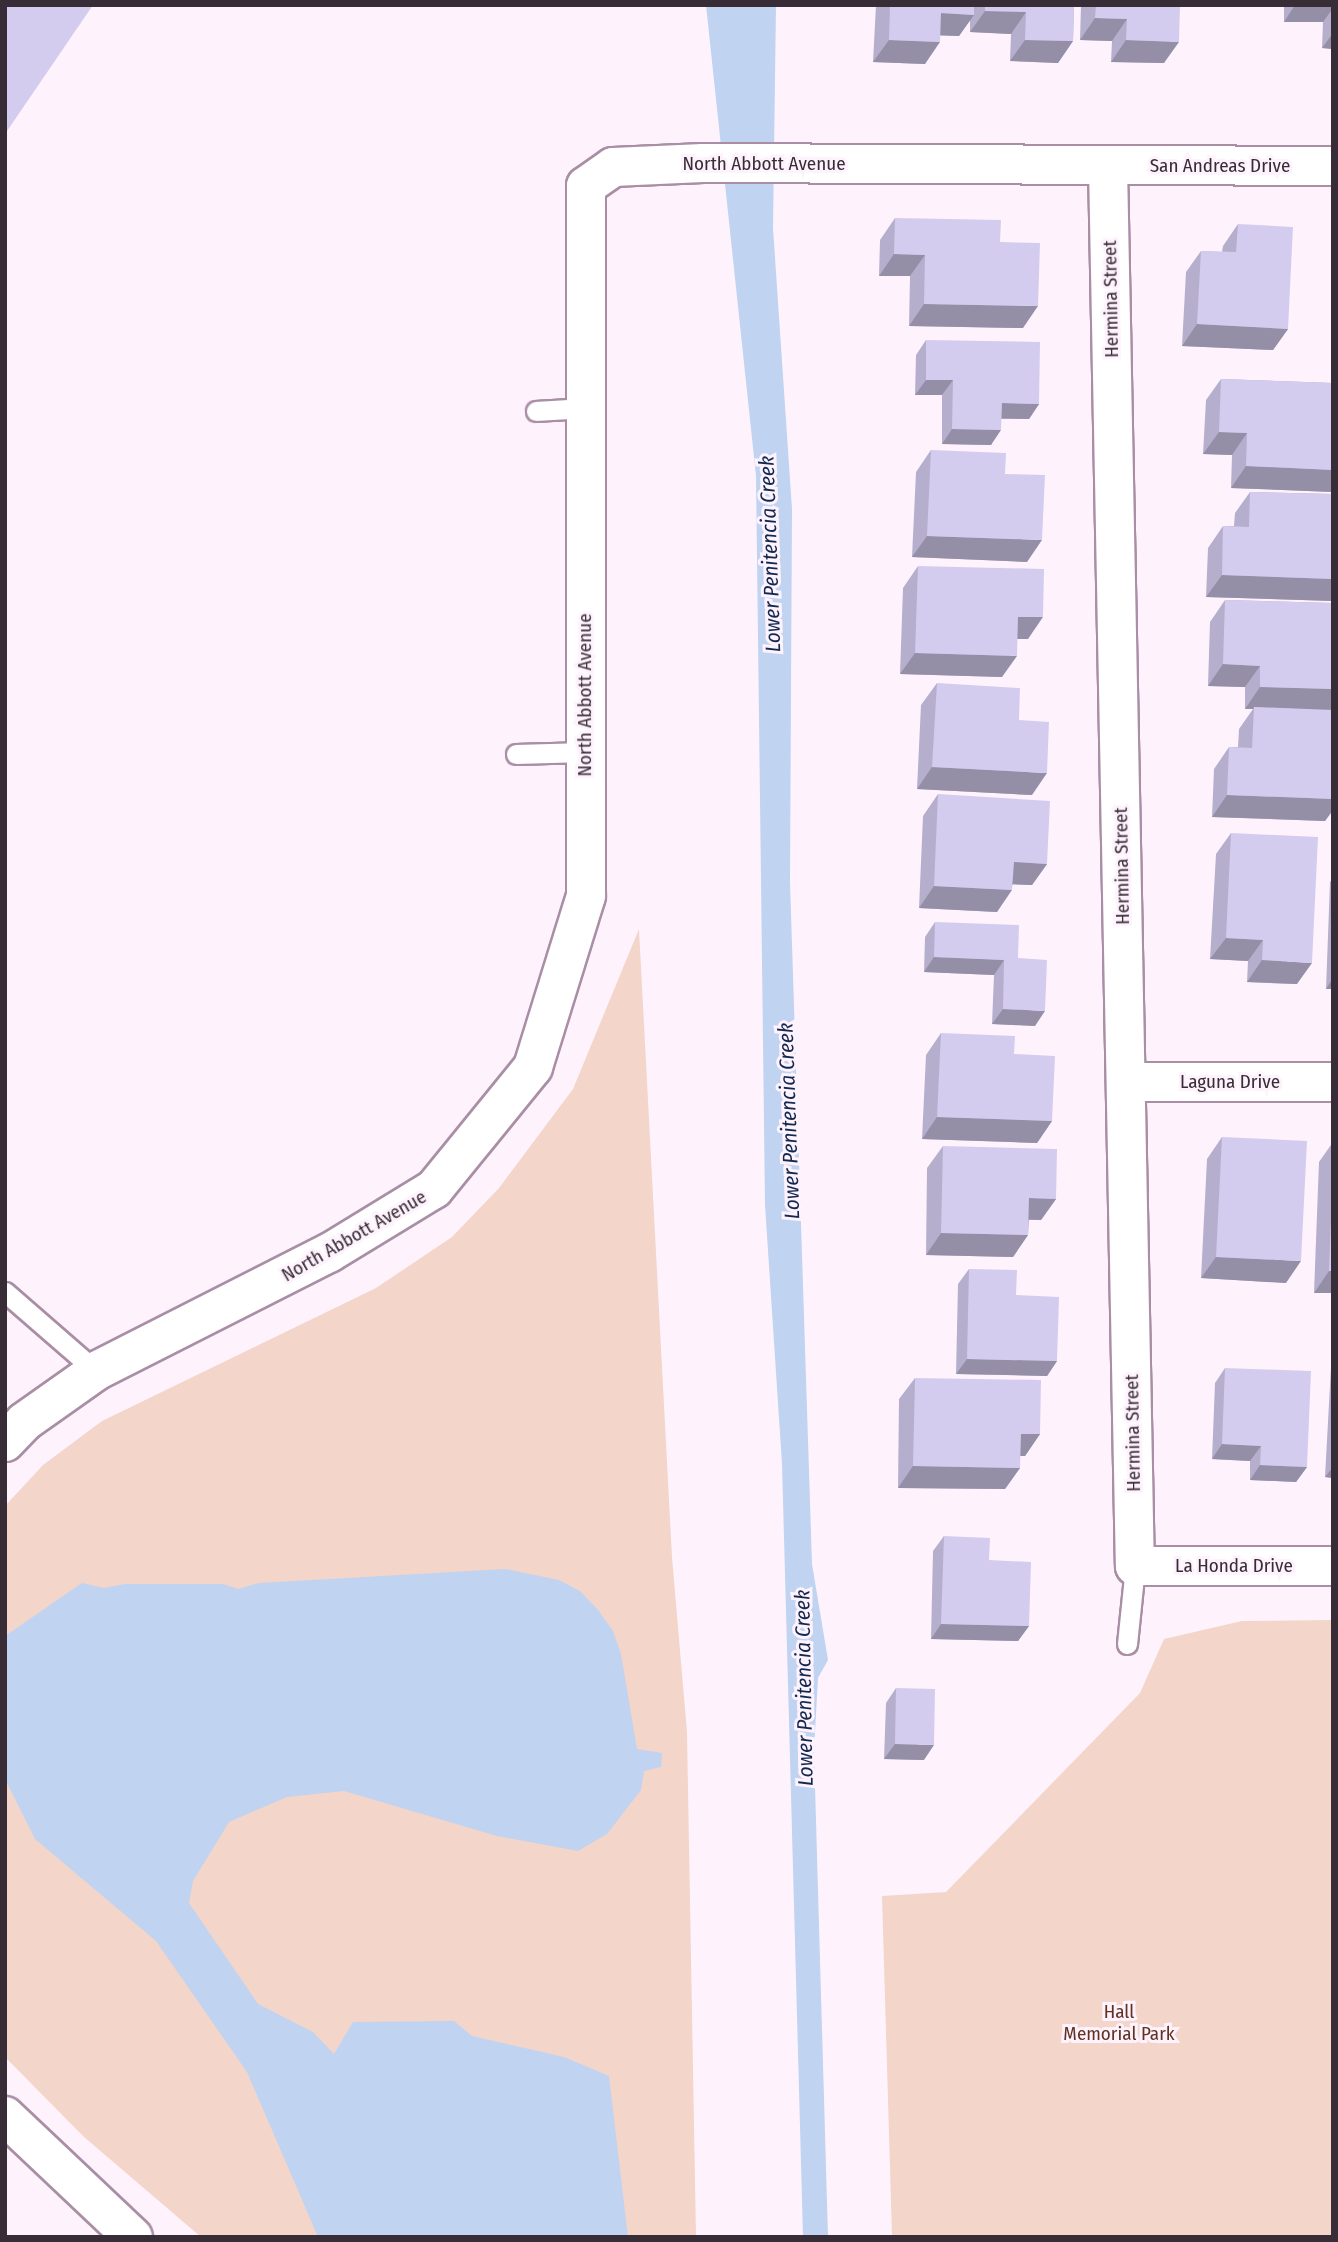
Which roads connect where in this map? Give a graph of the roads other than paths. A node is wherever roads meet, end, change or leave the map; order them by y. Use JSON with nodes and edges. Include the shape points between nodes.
{"nodes":[{"id":1,"x":1108,"y":166,"type":"junction"},
{"id":2,"x":1333,"y":166,"type":"edge"},
{"id":3,"x":585,"y":408,"type":"junction"},
{"id":4,"x":536,"y":411,"type":"dead end"},
{"id":5,"x":585,"y":751,"type":"junction"},
{"id":6,"x":516,"y":754,"type":"dead end"},
{"id":7,"x":1126,"y":1082,"type":"junction"},
{"id":8,"x":1333,"y":1082,"type":"edge"},
{"id":9,"x":5,"y":1293,"type":"edge"},
{"id":10,"x":96,"y":1371,"type":"junction"},
{"id":11,"x":5,"y":1442,"type":"edge"},
{"id":12,"x":1135,"y":1566,"type":"junction"},
{"id":13,"x":1333,"y":1566,"type":"edge"},
{"id":14,"x":1127,"y":1644,"type":"dead end"},
{"id":15,"x":5,"y":2116,"type":"edge"},
{"id":16,"x":133,"y":2237,"type":"edge"}],
"edges":[{"from":1,"to":2,"type":"street","name":"San Andreas Drive"},
{"from":1,"to":3,"type":"street","name":"North Abbott Avenue","via":[[703,163],[613,167],[586,186]]},
{"from":1,"to":7,"type":"street","name":"Hermina Street"},
{"from":3,"to":4,"type":"lane"},
{"from":3,"to":5,"type":"street","name":"North Abbott Avenue"},
{"from":5,"to":6,"type":"lane"},
{"from":5,"to":10,"type":"street","name":"North Abbott Avenue","via":[[586,896],[533,1067],[434,1189],[329,1253]]},
{"from":7,"to":8,"type":"street","name":"Laguna Drive"},
{"from":7,"to":12,"type":"street","name":"Hermina Street"},
{"from":9,"to":10,"type":"lane"},
{"from":10,"to":11,"type":"street","name":"North Abbott Avenue","via":[[24,1422]]},
{"from":12,"to":13,"type":"street","name":"La Honda Drive"},
{"from":12,"to":14,"type":"lane"},
{"from":15,"to":16,"type":"street"}]}
